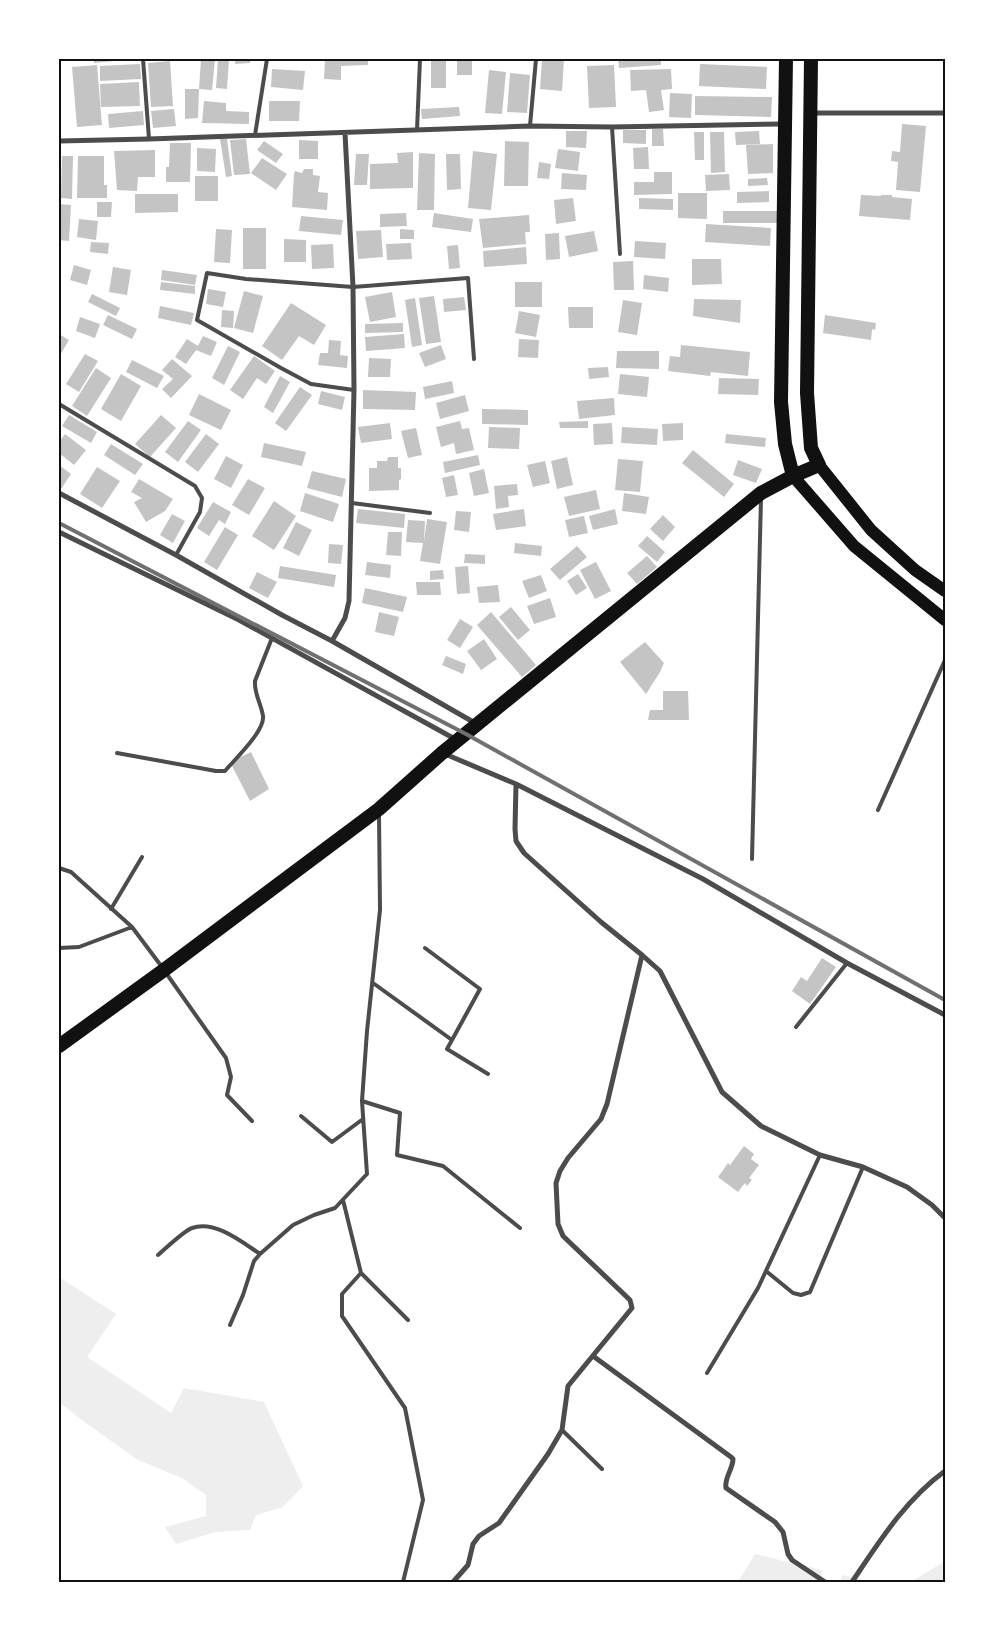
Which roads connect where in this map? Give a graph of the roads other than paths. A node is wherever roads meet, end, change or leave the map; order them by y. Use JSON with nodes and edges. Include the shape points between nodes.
{"nodes":[{"id":1,"x":143,"y":59,"type":"edge"},
{"id":2,"x":267,"y":59,"type":"edge"},
{"id":3,"x":420,"y":59,"type":"edge"},
{"id":4,"x":536,"y":59,"type":"edge"},
{"id":5,"x":786,"y":59,"type":"edge"},
{"id":6,"x":811,"y":59,"type":"edge"},
{"id":7,"x":810,"y":113,"type":"junction"},
{"id":8,"x":945,"y":113,"type":"edge"},
{"id":9,"x":785,"y":124,"type":"junction"},
{"id":10,"x":530,"y":126,"type":"junction"},
{"id":11,"x":612,"y":126,"type":"junction"},
{"id":12,"x":417,"y":130,"type":"junction"},
{"id":13,"x":346,"y":133,"type":"junction"},
{"id":14,"x":255,"y":135,"type":"junction"},
{"id":15,"x":149,"y":139,"type":"junction"},
{"id":16,"x":59,"y":141,"type":"edge"},
{"id":17,"x":620,"y":254,"type":"dead end"},
{"id":18,"x":354,"y":287,"type":"junction"},
{"id":19,"x":474,"y":359,"type":"dead end"},
{"id":20,"x":354,"y":390,"type":"junction"},
{"id":21,"x":59,"y":404,"type":"edge"},
{"id":22,"x":819,"y":465,"type":"junction"},
{"id":23,"x":793,"y":476,"type":"junction"},
{"id":24,"x":59,"y":493,"type":"edge"},
{"id":25,"x":761,"y":493,"type":"junction"},
{"id":26,"x":352,"y":503,"type":"junction"},
{"id":27,"x":430,"y":513,"type":"dead end"},
{"id":28,"x":59,"y":532,"type":"edge"},
{"id":29,"x":176,"y":555,"type":"junction"},
{"id":30,"x":945,"y":590,"type":"edge"},
{"id":31,"x":945,"y":620,"type":"edge"},
{"id":32,"x":272,"y":638,"type":"junction"},
{"id":33,"x":332,"y":641,"type":"junction"},
{"id":34,"x":945,"y":660,"type":"edge"},
{"id":35,"x":477,"y":725,"type":"junction"},
{"id":36,"x":457,"y":741,"type":"junction"},
{"id":37,"x":117,"y":753,"type":"dead end"},
{"id":38,"x":442,"y":753,"type":"junction"},
{"id":39,"x":516,"y":784,"type":"junction"},
{"id":40,"x":379,"y":809,"type":"junction"},
{"id":41,"x":878,"y":810,"type":"dead end"},
{"id":42,"x":142,"y":857,"type":"dead end"},
{"id":43,"x":752,"y":859,"type":"dead end"},
{"id":44,"x":59,"y":868,"type":"edge"},
{"id":45,"x":111,"y":909,"type":"junction"},
{"id":46,"x":132,"y":927,"type":"junction"},
{"id":47,"x":59,"y":948,"type":"edge"},
{"id":48,"x":425,"y":948,"type":"dead end"},
{"id":49,"x":642,"y":955,"type":"junction"},
{"id":50,"x":847,"y":964,"type":"junction"},
{"id":51,"x":164,"y":970,"type":"junction"},
{"id":52,"x":373,"y":983,"type":"junction"},
{"id":53,"x":945,"y":1015,"type":"edge"},
{"id":54,"x":796,"y":1028,"type":"dead end"},
{"id":55,"x":452,"y":1040,"type":"junction"},
{"id":56,"x":59,"y":1046,"type":"edge"},
{"id":57,"x":488,"y":1074,"type":"dead end"},
{"id":58,"x":362,"y":1101,"type":"junction"},
{"id":59,"x":301,"y":1116,"type":"dead end"},
{"id":60,"x":363,"y":1119,"type":"junction"},
{"id":61,"x":252,"y":1121,"type":"dead end"},
{"id":62,"x":820,"y":1155,"type":"junction"},
{"id":63,"x":863,"y":1167,"type":"junction"},
{"id":64,"x":343,"y":1200,"type":"junction"},
{"id":65,"x":945,"y":1218,"type":"edge"},
{"id":66,"x":520,"y":1228,"type":"dead end"},
{"id":67,"x":260,"y":1254,"type":"junction"},
{"id":68,"x":158,"y":1255,"type":"dead end"},
{"id":69,"x":766,"y":1271,"type":"junction"},
{"id":70,"x":361,"y":1274,"type":"junction"},
{"id":71,"x":408,"y":1320,"type":"dead end"},
{"id":72,"x":230,"y":1324,"type":"dead end"},
{"id":73,"x":593,"y":1356,"type":"junction"},
{"id":74,"x":707,"y":1373,"type":"dead end"},
{"id":75,"x":562,"y":1430,"type":"junction"},
{"id":76,"x":602,"y":1469,"type":"dead end"},
{"id":77,"x":945,"y":1471,"type":"edge"},
{"id":78,"x":403,"y":1582,"type":"edge"},
{"id":79,"x":454,"y":1582,"type":"edge"},
{"id":80,"x":825,"y":1582,"type":"edge"},
{"id":81,"x":852,"y":1582,"type":"edge"}],
"edges":[{"from":1,"to":15,"type":"lane"},
{"from":2,"to":14,"type":"lane"},
{"from":3,"to":12,"type":"lane"},
{"from":4,"to":10,"type":"lane"},
{"from":5,"to":9,"type":"highway"},
{"from":6,"to":7,"type":"highway"},
{"from":7,"to":8,"type":"street"},
{"from":7,"to":22,"type":"highway","via":[[807,393],[811,448]]},
{"from":9,"to":11,"type":"street"},
{"from":9,"to":23,"type":"highway","via":[[781,402],[785,444]]},
{"from":10,"to":11,"type":"street"},
{"from":10,"to":12,"type":"street"},
{"from":11,"to":17,"type":"lane"},
{"from":12,"to":13,"type":"street"},
{"from":13,"to":14,"type":"street"},
{"from":13,"to":18,"type":"street"},
{"from":14,"to":15,"type":"street"},
{"from":15,"to":16,"type":"street"},
{"from":18,"to":19,"type":"lane","via":[[468,278]]},
{"from":18,"to":20,"type":"street"},
{"from":18,"to":20,"type":"lane","via":[[207,273],[197,320],[311,384]]},
{"from":20,"to":26,"type":"street"},
{"from":21,"to":29,"type":"lane","via":[[196,486],[202,498],[200,512]]},
{"from":22,"to":23,"type":"highway"},
{"from":22,"to":30,"type":"main road","via":[[871,530],[915,570]]},
{"from":23,"to":25,"type":"highway"},
{"from":23,"to":31,"type":"main road","via":[[854,546]]},
{"from":24,"to":29,"type":"street"},
{"from":25,"to":35,"type":"highway"},
{"from":25,"to":43,"type":"lane"},
{"from":26,"to":27,"type":"lane"},
{"from":26,"to":33,"type":"street","via":[[349,601],[345,618]]},
{"from":28,"to":32,"type":"street"},
{"from":29,"to":33,"type":"street"},
{"from":32,"to":36,"type":"street"},
{"from":32,"to":37,"type":"lane","via":[[255,681],[264,717],[261,729],[225,770]]},
{"from":33,"to":35,"type":"street"},
{"from":34,"to":41,"type":"lane"},
{"from":35,"to":36,"type":"highway"},
{"from":36,"to":38,"type":"highway"},
{"from":38,"to":39,"type":"street"},
{"from":38,"to":40,"type":"highway"},
{"from":39,"to":49,"type":"street","via":[[514,829],[516,842],[524,853]]},
{"from":39,"to":50,"type":"street","via":[[703,879]]},
{"from":40,"to":51,"type":"highway"},
{"from":40,"to":52,"type":"lane","via":[[380,910]]},
{"from":42,"to":45,"type":"lane"},
{"from":44,"to":45,"type":"lane","via":[[71,872]]},
{"from":45,"to":46,"type":"lane"},
{"from":46,"to":47,"type":"lane","via":[[79,947]]},
{"from":46,"to":51,"type":"lane"},
{"from":48,"to":55,"type":"lane","via":[[480,989]]},
{"from":49,"to":62,"type":"street","via":[[660,971],[722,1092],[760,1126]]},
{"from":49,"to":73,"type":"street","via":[[607,1104],[601,1119],[568,1158],[556,1183],[558,1224],[563,1236],[630,1300],[632,1308]]},
{"from":50,"to":53,"type":"street"},
{"from":50,"to":54,"type":"lane"},
{"from":51,"to":56,"type":"highway"},
{"from":51,"to":61,"type":"lane","via":[[226,1058],[231,1076],[228,1095]]},
{"from":52,"to":55,"type":"lane"},
{"from":52,"to":58,"type":"lane"},
{"from":55,"to":57,"type":"lane","via":[[448,1049]]},
{"from":58,"to":60,"type":"lane"},
{"from":58,"to":66,"type":"lane","via":[[400,1113],[397,1155],[443,1166]]},
{"from":59,"to":60,"type":"lane","via":[[332,1142]]},
{"from":60,"to":64,"type":"lane","via":[[367,1174]]},
{"from":62,"to":63,"type":"street"},
{"from":62,"to":69,"type":"lane"},
{"from":63,"to":65,"type":"street","via":[[907,1187]]},
{"from":63,"to":69,"type":"lane","via":[[810,1292],[793,1293]]},
{"from":64,"to":67,"type":"lane","via":[[335,1208],[293,1225]]},
{"from":64,"to":70,"type":"lane"},
{"from":67,"to":68,"type":"lane","via":[[230,1234],[211,1227],[191,1228]]},
{"from":67,"to":72,"type":"lane","via":[[254,1261]]},
{"from":69,"to":74,"type":"lane"},
{"from":70,"to":71,"type":"lane"},
{"from":70,"to":78,"type":"lane","via":[[342,1294],[342,1316],[406,1408],[423,1500]]},
{"from":73,"to":75,"type":"street","via":[[568,1386]]},
{"from":73,"to":80,"type":"street","via":[[731,1457],[733,1465],[726,1488],[775,1522],[792,1560]]},
{"from":75,"to":76,"type":"lane"},
{"from":75,"to":79,"type":"street","via":[[499,1523],[474,1544],[468,1565]]},
{"from":77,"to":81,"type":"street","via":[[909,1503],[883,1534]]}]}
